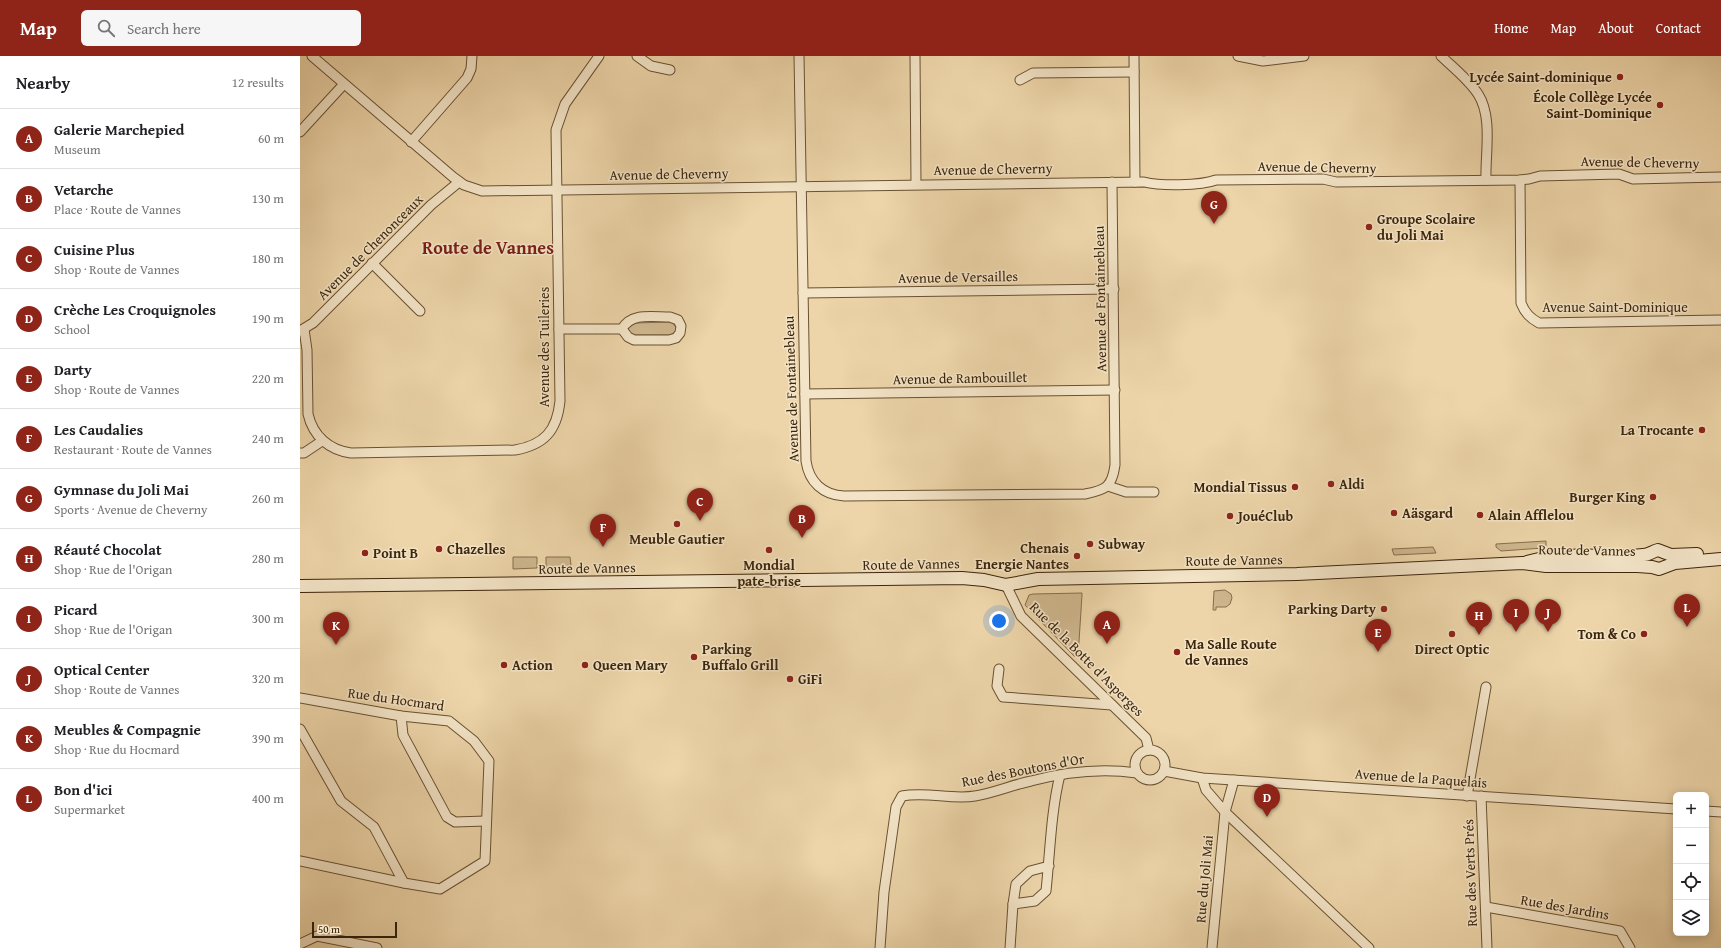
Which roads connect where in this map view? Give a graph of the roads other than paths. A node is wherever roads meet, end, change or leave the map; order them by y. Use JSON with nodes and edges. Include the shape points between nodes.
{"nodes":[{"id":1,"x":472,"y":56,"type":"edge"},
{"id":2,"x":599,"y":56,"type":"edge"},
{"id":3,"x":637,"y":56,"type":"edge"},
{"id":4,"x":799,"y":56,"type":"edge"},
{"id":5,"x":915,"y":56,"type":"edge"},
{"id":6,"x":1134,"y":56,"type":"edge"},
{"id":7,"x":1238,"y":56,"type":"edge"},
{"id":8,"x":1304,"y":56,"type":"edge"},
{"id":9,"x":1441,"y":56,"type":"edge"},
{"id":10,"x":318,"y":58,"type":"edge"},
{"id":11,"x":670,"y":70,"type":"dead end"},
{"id":12,"x":1134,"y":72,"type":"junction"},
{"id":13,"x":1020,"y":80,"type":"dead end"},
{"id":14,"x":344,"y":84,"type":"junction"},
{"id":15,"x":300,"y":132,"type":"edge"},
{"id":16,"x":411,"y":142,"type":"junction"},
{"id":17,"x":1721,"y":177,"type":"edge"},
{"id":18,"x":1486,"y":180,"type":"junction"},
{"id":19,"x":1520,"y":180,"type":"junction"},
{"id":20,"x":459,"y":182,"type":"junction"},
{"id":21,"x":1112,"y":182,"type":"junction"},
{"id":22,"x":1135,"y":182,"type":"junction"},
{"id":23,"x":916,"y":184,"type":"junction"},
{"id":24,"x":801,"y":186,"type":"junction"},
{"id":25,"x":556,"y":190,"type":"junction"},
{"id":26,"x":372,"y":263,"type":"junction"},
{"id":27,"x":1114,"y":288,"type":"junction"},
{"id":28,"x":803,"y":293,"type":"junction"},
{"id":29,"x":420,"y":311,"type":"dead end"},
{"id":30,"x":1721,"y":320,"type":"edge"},
{"id":31,"x":559,"y":329,"type":"junction"},
{"id":32,"x":622,"y":329,"type":"junction"},
{"id":33,"x":302,"y":330,"type":"edge"},
{"id":34,"x":1114,"y":390,"type":"junction"},
{"id":35,"x":805,"y":394,"type":"junction"},
{"id":36,"x":322,"y":440,"type":"junction"},
{"id":37,"x":300,"y":453,"type":"edge"},
{"id":38,"x":1108,"y":486,"type":"junction"},
{"id":39,"x":1154,"y":492,"type":"dead end"},
{"id":40,"x":1721,"y":552,"type":"edge"},
{"id":41,"x":1652,"y":553,"type":"junction"},
{"id":42,"x":1721,"y":559,"type":"edge"},
{"id":43,"x":1666,"y":560,"type":"junction"},
{"id":44,"x":1522,"y":563,"type":"junction"},
{"id":45,"x":1652,"y":567,"type":"junction"},
{"id":46,"x":1006,"y":585,"type":"junction"},
{"id":47,"x":300,"y":586,"type":"edge"},
{"id":48,"x":999,"y":669,"type":"dead end"},
{"id":49,"x":1486,"y":686,"type":"dead end"},
{"id":50,"x":300,"y":698,"type":"edge"},
{"id":51,"x":1112,"y":704,"type":"junction"},
{"id":52,"x":401,"y":716,"type":"junction"},
{"id":53,"x":300,"y":729,"type":"edge"},
{"id":54,"x":1149,"y":750,"type":"junction"},
{"id":55,"x":1164,"y":771,"type":"junction"},
{"id":56,"x":1137,"y":773,"type":"junction"},
{"id":57,"x":1060,"y":775,"type":"junction"},
{"id":58,"x":1202,"y":778,"type":"junction"},
{"id":59,"x":1234,"y":780,"type":"junction"},
{"id":60,"x":1467,"y":796,"type":"junction"},
{"id":61,"x":1481,"y":796,"type":"junction"},
{"id":62,"x":1673,"y":809,"type":"edge"},
{"id":63,"x":1709,"y":811,"type":"edge"},
{"id":64,"x":1224,"y":812,"type":"junction"},
{"id":65,"x":1721,"y":812,"type":"edge"},
{"id":66,"x":486,"y":821,"type":"junction"},
{"id":67,"x":300,"y":861,"type":"edge"},
{"id":68,"x":1049,"y":866,"type":"junction"},
{"id":69,"x":404,"y":883,"type":"junction"},
{"id":70,"x":1013,"y":904,"type":"junction"},
{"id":71,"x":1486,"y":907,"type":"junction"},
{"id":72,"x":300,"y":944,"type":"edge"},
{"id":73,"x":377,"y":948,"type":"edge"},
{"id":74,"x":880,"y":948,"type":"edge"},
{"id":75,"x":1010,"y":948,"type":"edge"},
{"id":76,"x":1212,"y":948,"type":"edge"},
{"id":77,"x":1369,"y":948,"type":"edge"},
{"id":78,"x":1487,"y":948,"type":"edge"},
{"id":79,"x":1630,"y":948,"type":"edge"}],
"edges":[{"from":1,"to":16,"type":"street","via":[[472,70],[467,78]]},
{"from":2,"to":25,"type":"street","name":"Avenue des Tuileries","via":[[569,96],[560,116],[556,136]]},
{"from":3,"to":11,"type":"street","via":[[652,66]]},
{"from":4,"to":24,"type":"street","name":"Avenue de Fontainebleau"},
{"from":5,"to":23,"type":"street"},
{"from":6,"to":12,"type":"street"},
{"from":7,"to":8,"type":"street","via":[[1263,61]]},
{"from":9,"to":18,"type":"street","via":[[1474,88],[1483,104],[1486,119]]},
{"from":10,"to":14,"type":"street","name":"Avenue de Cheverny"},
{"from":12,"to":13,"type":"street","via":[[1033,73]]},
{"from":12,"to":22,"type":"street"},
{"from":14,"to":15,"type":"street"},
{"from":14,"to":16,"type":"street","name":"Avenue de Cheverny"},
{"from":16,"to":20,"type":"street","name":"Avenue de Cheverny"},
{"from":17,"to":19,"type":"street","name":"Avenue de Cheverny","via":[[1633,179],[1619,174],[1540,176]]},
{"from":18,"to":19,"type":"street","name":"Avenue de Cheverny"},
{"from":18,"to":22,"type":"street","name":"Avenue de Cheverny","via":[[1216,180],[1207,184]]},
{"from":19,"to":30,"type":"street","name":"Avenue Saint-Dominique","via":[[1521,303],[1533,320],[1539,323]]},
{"from":20,"to":25,"type":"street","name":"Avenue de Cheverny","via":[[482,191]]},
{"from":20,"to":26,"type":"street","name":"Avenue de Chenonceaux","via":[[431,205]]},
{"from":21,"to":22,"type":"street","name":"Avenue de Cheverny"},
{"from":21,"to":23,"type":"street","name":"Avenue de Cheverny"},
{"from":21,"to":27,"type":"street","name":"Avenue de Fontainebleau"},
{"from":23,"to":24,"type":"street","name":"Avenue de Cheverny"},
{"from":24,"to":25,"type":"street","name":"Avenue de Cheverny"},
{"from":24,"to":28,"type":"street","name":"Avenue de Fontainebleau"},
{"from":25,"to":31,"type":"street","name":"Avenue des Tuileries"},
{"from":26,"to":29,"type":"street"},
{"from":26,"to":33,"type":"street","name":"Avenue de Chenonceaux","via":[[313,323]]},
{"from":27,"to":28,"type":"street","name":"Avenue de Versailles"},
{"from":27,"to":34,"type":"street","name":"Avenue de Fontainebleau"},
{"from":28,"to":35,"type":"street","name":"Avenue de Fontainebleau"},
{"from":31,"to":32,"type":"street"},
{"from":31,"to":36,"type":"street","name":"Avenue des Tuileries","via":[[558,417],[553,429],[536,444],[515,450],[351,453],[333,448]]},
{"from":32,"to":32,"type":"street","via":[[634,340],[673,339],[682,329],[678,320],[670,317],[635,318],[627,321]]},
{"from":33,"to":36,"type":"street","name":"Avenue des Tuileries","via":[[307,350],[308,414],[311,425]]},
{"from":34,"to":35,"type":"street","name":"Avenue de Rambouillet"},
{"from":34,"to":38,"type":"street","name":"Avenue de Fontainebleau","via":[[1115,465],[1114,475]]},
{"from":35,"to":38,"type":"street","name":"Avenue de Fontainebleau","via":[[807,468],[815,483],[835,496],[1085,494]]},
{"from":36,"to":37,"type":"street"},
{"from":38,"to":39,"type":"street","via":[[1126,492]]},
{"from":40,"to":43,"type":"main road","name":"Route de Vannes"},
{"from":41,"to":43,"type":"main road","name":"Route de Vannes","via":[[1661,551]]},
{"from":41,"to":44,"type":"main road","name":"Route de Vannes","via":[[1546,556]]},
{"from":41,"to":45,"type":"main road","name":"Route de Vannes","via":[[1649,558]]},
{"from":42,"to":43,"type":"main road","name":"Route de Vannes","via":[[1675,564]]},
{"from":43,"to":45,"type":"main road","name":"Route de Vannes","via":[[1659,569]]},
{"from":44,"to":45,"type":"main road","name":"Route de Vannes","via":[[1546,566]]},
{"from":44,"to":46,"type":"main road","name":"Route de Vannes","via":[[1297,574],[1038,579]]},
{"from":46,"to":47,"type":"main road","name":"Route de Vannes","via":[[984,580],[951,578]]},
{"from":46,"to":51,"type":"street","name":"Rue de la Botte d'Asperges","via":[[1021,616]]},
{"from":48,"to":51,"type":"street","via":[[996,686],[1002,697]]},
{"from":49,"to":60,"type":"street"},
{"from":50,"to":52,"type":"street","name":"Rue du Hocmard"},
{"from":51,"to":54,"type":"street","name":"Rue de la Botte d'Asperges","via":[[1146,738]]},
{"from":52,"to":66,"type":"street","via":[[403,735],[447,817],[455,822]]},
{"from":52,"to":66,"type":"street","name":"Rue du Hocmard","via":[[449,720],[474,741],[489,761]]},
{"from":53,"to":69,"type":"street","via":[[341,801],[374,827]]},
{"from":54,"to":55,"type":"street","via":[[1162,756]]},
{"from":54,"to":56,"type":"street","via":[[1137,758]]},
{"from":55,"to":56,"type":"street","via":[[1154,780],[1144,779]]},
{"from":55,"to":58,"type":"street","name":"Avenue de la Paquelais"},
{"from":56,"to":57,"type":"street","name":"Rue des Boutons d'Or","via":[[1084,771]]},
{"from":57,"to":68,"type":"street","via":[[1056,790]]},
{"from":57,"to":74,"type":"street","name":"Rue des Boutons d'Or","via":[[974,796],[913,793],[902,796],[896,807],[884,892]]},
{"from":58,"to":59,"type":"street","name":"Avenue de la Paquelais"},
{"from":58,"to":64,"type":"street","via":[[1206,790]]},
{"from":59,"to":60,"type":"street","name":"Avenue de la Paquelais"},
{"from":59,"to":64,"type":"street"},
{"from":60,"to":61,"type":"street","name":"Avenue de la Paquelais"},
{"from":61,"to":62,"type":"street","name":"Avenue de la Paquelais"},
{"from":61,"to":71,"type":"street","name":"Rue des Verts Prés"},
{"from":63,"to":65,"type":"street"},
{"from":64,"to":76,"type":"street","name":"Rue du Joli Mai"},
{"from":64,"to":77,"type":"street"},
{"from":66,"to":69,"type":"street","name":"Rue du Hocmard","via":[[485,861],[440,889]]},
{"from":67,"to":69,"type":"street","name":"Rue du Hocmard"},
{"from":68,"to":70,"type":"street","via":[[1030,871],[1016,884]]},
{"from":68,"to":70,"type":"street","via":[[1046,891],[1035,901]]},
{"from":70,"to":75,"type":"street"},
{"from":71,"to":78,"type":"street","name":"Rue des Verts Prés"},
{"from":71,"to":79,"type":"street","name":"Rue des Jardins","via":[[1620,931]]},
{"from":72,"to":73,"type":"street","via":[[316,936]]}]}
